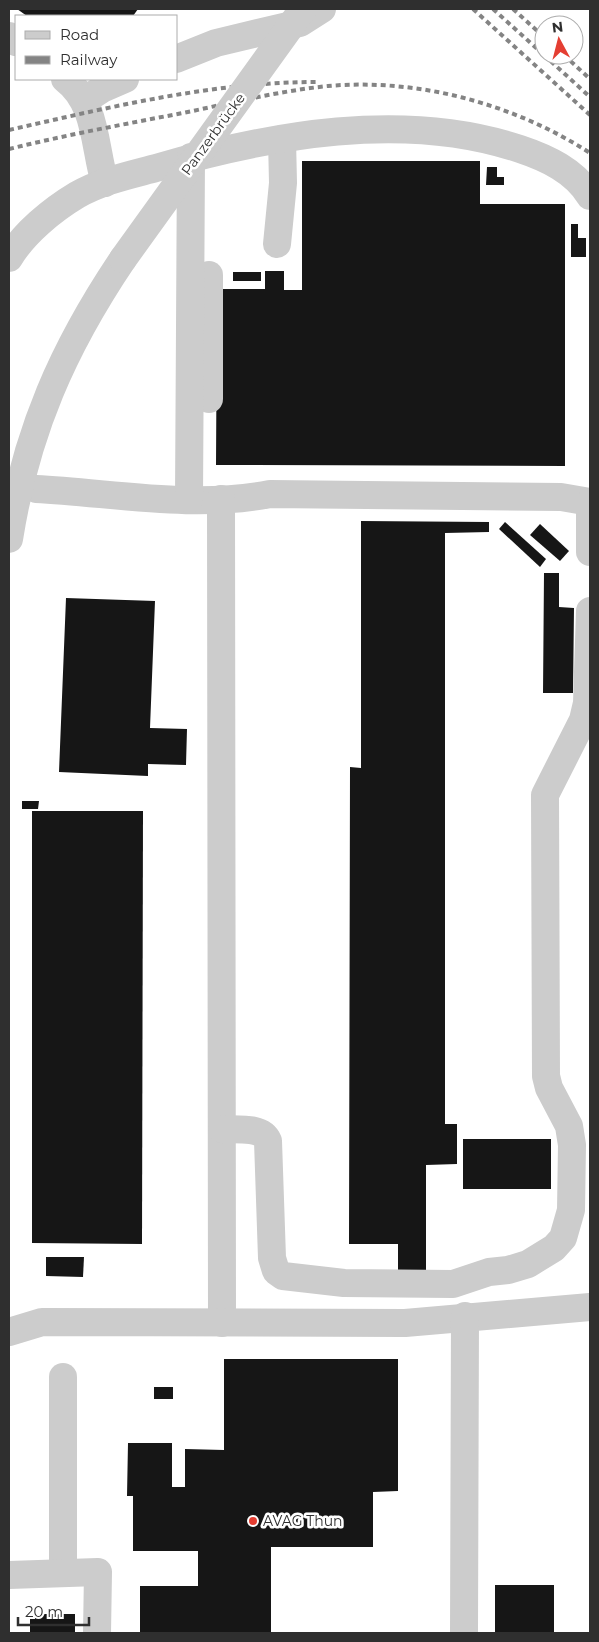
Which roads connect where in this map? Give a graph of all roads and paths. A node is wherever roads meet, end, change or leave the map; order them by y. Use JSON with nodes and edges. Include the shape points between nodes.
{"nodes":[{"id":1,"x":322,"y":9,"type":"edge"},
{"id":2,"x":297,"y":17,"type":"edge"},
{"id":3,"x":178,"y":58,"type":"edge"},
{"id":4,"x":66,"y":80,"type":"edge"},
{"id":5,"x":122,"y":80,"type":"edge"},
{"id":6,"x":85,"y":100,"type":"junction"},
{"id":7,"x":282,"y":139,"type":"junction"},
{"id":8,"x":200,"y":155,"type":"junction"},
{"id":9,"x":105,"y":182,"type":"junction"},
{"id":10,"x":590,"y":196,"type":"edge"},
{"id":11,"x":277,"y":244,"type":"dead end"},
{"id":12,"x":9,"y":258,"type":"edge"},
{"id":13,"x":209,"y":399,"type":"dead end"},
{"id":14,"x":36,"y":489,"type":"dead end"},
{"id":15,"x":189,"y":499,"type":"junction"},
{"id":16,"x":221,"y":499,"type":"junction"},
{"id":17,"x":590,"y":502,"type":"edge"},
{"id":18,"x":9,"y":539,"type":"edge"},
{"id":19,"x":590,"y":552,"type":"edge"},
{"id":20,"x":590,"y":612,"type":"edge"},
{"id":21,"x":222,"y":1129,"type":"junction"},
{"id":22,"x":590,"y":1307,"type":"edge"},
{"id":23,"x":465,"y":1316,"type":"junction"},
{"id":24,"x":222,"y":1323,"type":"junction"},
{"id":25,"x":9,"y":1332,"type":"edge"},
{"id":26,"x":63,"y":1377,"type":"dead end"},
{"id":27,"x":63,"y":1573,"type":"junction"},
{"id":28,"x":9,"y":1575,"type":"edge"},
{"id":29,"x":97,"y":1633,"type":"edge"},
{"id":30,"x":464,"y":1633,"type":"edge"}],
"edges":[{"from":1,"to":2,"type":"street","via":[[300,23]]},
{"from":2,"to":3,"type":"street"},
{"from":2,"to":18,"type":"street","name":"Panzerbrücke","bridge":true,"via":[[123,259],[75,336],[51,387],[25,460]]},
{"from":4,"to":6,"type":"street"},
{"from":5,"to":6,"type":"street","via":[[102,88]]},
{"from":6,"to":9,"type":"street"},
{"from":7,"to":8,"type":"street"},
{"from":7,"to":10,"type":"street","via":[[379,131],[442,131],[505,144],[538,155],[565,169]]},
{"from":7,"to":11,"type":"street","via":[[283,183]]},
{"from":8,"to":9,"type":"street"},
{"from":8,"to":13,"type":"street"},
{"from":8,"to":15,"type":"street"},
{"from":9,"to":12,"type":"street","via":[[78,194],[47,216]]},
{"from":14,"to":15,"type":"street"},
{"from":15,"to":16,"type":"street"},
{"from":16,"to":17,"type":"street","via":[[270,494],[560,497]]},
{"from":16,"to":21,"type":"street"},
{"from":17,"to":19,"type":"street"},
{"from":20,"to":21,"type":"street","via":[[587,703],[583,720],[545,795],[546,1076],[569,1126],[572,1145],[571,1210],[563,1238],[554,1248],[528,1264],[453,1284],[344,1283],[283,1276],[276,1271],[272,1258],[266,1135]]},
{"from":21,"to":24,"type":"street"},
{"from":22,"to":23,"type":"street"},
{"from":23,"to":24,"type":"street","via":[[405,1323]]},
{"from":23,"to":30,"type":"street"},
{"from":24,"to":25,"type":"street","via":[[42,1322]]},
{"from":26,"to":27,"type":"street"},
{"from":27,"to":28,"type":"street"},
{"from":27,"to":29,"type":"street","via":[[98,1572]]}]}
